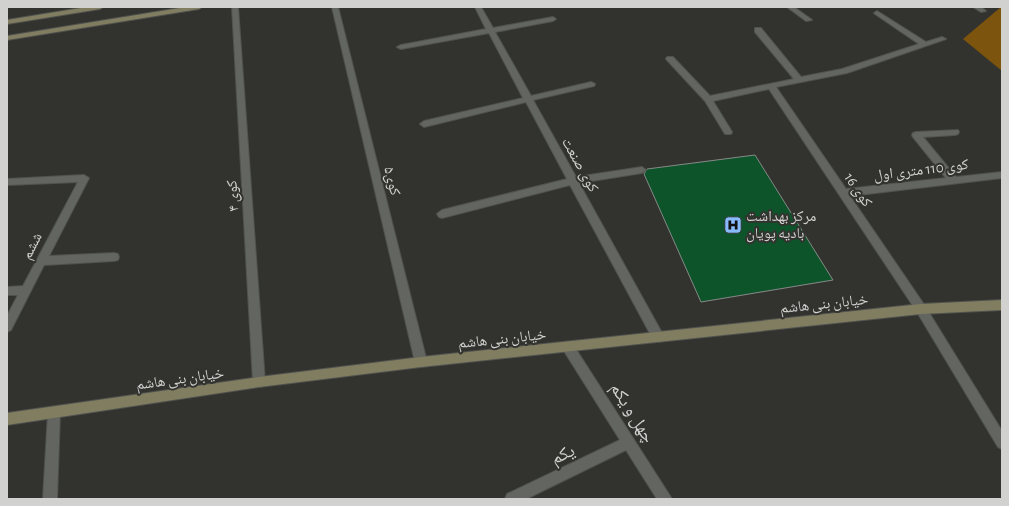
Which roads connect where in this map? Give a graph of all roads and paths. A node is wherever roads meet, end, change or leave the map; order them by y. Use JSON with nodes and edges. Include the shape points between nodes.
{"nodes":[{"id":1,"x":100,"y":7,"type":"edge"},
{"id":2,"x":199,"y":7,"type":"edge"},
{"id":3,"x":234,"y":7,"type":"edge"},
{"id":4,"x":335,"y":7,"type":"edge"},
{"id":5,"x":478,"y":7,"type":"edge"},
{"id":6,"x":790,"y":7,"type":"edge"},
{"id":7,"x":976,"y":7,"type":"edge"},
{"id":8,"x":983,"y":12,"type":"dead end"},
{"id":9,"x":877,"y":13,"type":"dead end"},
{"id":10,"x":553,"y":19,"type":"dead end"},
{"id":11,"x":808,"y":20,"type":"dead end"},
{"id":12,"x":7,"y":22,"type":"edge"},
{"id":13,"x":491,"y":30,"type":"junction"},
{"id":14,"x":758,"y":30,"type":"dead end"},
{"id":15,"x":7,"y":38,"type":"edge"},
{"id":16,"x":942,"y":39,"type":"dead end"},
{"id":17,"x":924,"y":44,"type":"junction"},
{"id":18,"x":401,"y":47,"type":"dead end"},
{"id":19,"x":670,"y":59,"type":"dead end"},
{"id":20,"x":800,"y":81,"type":"junction"},
{"id":21,"x":590,"y":84,"type":"dead end"},
{"id":22,"x":772,"y":87,"type":"junction"},
{"id":23,"x":708,"y":99,"type":"junction"},
{"id":24,"x":529,"y":100,"type":"junction"},
{"id":25,"x":424,"y":124,"type":"dead end"},
{"id":26,"x":728,"y":132,"type":"dead end"},
{"id":27,"x":955,"y":132,"type":"dead end"},
{"id":28,"x":642,"y":170,"type":"dead end"},
{"id":29,"x":1002,"y":175,"type":"edge"},
{"id":30,"x":953,"y":180,"type":"junction"},
{"id":31,"x":573,"y":181,"type":"junction"},
{"id":32,"x":7,"y":182,"type":"edge"},
{"id":33,"x":843,"y":193,"type":"junction"},
{"id":34,"x":442,"y":214,"type":"dead end"},
{"id":35,"x":114,"y":257,"type":"dead end"},
{"id":36,"x":42,"y":261,"type":"junction"},
{"id":37,"x":26,"y":290,"type":"junction"},
{"id":38,"x":7,"y":291,"type":"edge"},
{"id":39,"x":1002,"y":305,"type":"edge"},
{"id":40,"x":921,"y":309,"type":"junction"},
{"id":41,"x":7,"y":327,"type":"edge"},
{"id":42,"x":658,"y":337,"type":"junction"},
{"id":43,"x":568,"y":347,"type":"junction"},
{"id":44,"x":421,"y":362,"type":"junction"},
{"id":45,"x":259,"y":382,"type":"junction"},
{"id":46,"x":54,"y":413,"type":"junction"},
{"id":47,"x":7,"y":419,"type":"edge"},
{"id":48,"x":629,"y":442,"type":"junction"},
{"id":49,"x":1002,"y":443,"type":"edge"},
{"id":50,"x":50,"y":499,"type":"edge"},
{"id":51,"x":512,"y":499,"type":"edge"},
{"id":52,"x":665,"y":499,"type":"edge"}],
"edges":[{"from":1,"to":12,"type":"street"},
{"from":2,"to":15,"type":"street"},
{"from":3,"to":45,"type":"street","name":"کوی ۴"},
{"from":4,"to":44,"type":"street","name":"کوی۵"},
{"from":5,"to":13,"type":"street","name":"کوی صنعت"},
{"from":6,"to":11,"type":"street"},
{"from":7,"to":8,"type":"street"},
{"from":9,"to":17,"type":"street"},
{"from":10,"to":13,"type":"street"},
{"from":13,"to":18,"type":"street"},
{"from":13,"to":24,"type":"street","name":"کوی صنعت"},
{"from":14,"to":20,"type":"street"},
{"from":16,"to":17,"type":"street"},
{"from":17,"to":20,"type":"street","via":[[844,71]]},
{"from":19,"to":23,"type":"street"},
{"from":20,"to":22,"type":"street"},
{"from":21,"to":24,"type":"street"},
{"from":22,"to":23,"type":"street"},
{"from":22,"to":33,"type":"street","name":"کوی 16"},
{"from":23,"to":26,"type":"street"},
{"from":24,"to":25,"type":"street"},
{"from":24,"to":31,"type":"street","name":"کوی صنعت"},
{"from":27,"to":30,"type":"street","via":[[916,135]]},
{"from":28,"to":31,"type":"street"},
{"from":29,"to":30,"type":"street","name":"کوی 110 متری اول"},
{"from":30,"to":33,"type":"street","name":"کوی 110 متری اول"},
{"from":31,"to":34,"type":"street"},
{"from":31,"to":42,"type":"street","name":"کوی صنعت"},
{"from":32,"to":36,"type":"street","name":"ششم","via":[[84,178]]},
{"from":33,"to":40,"type":"street","name":"کوی 16"},
{"from":35,"to":36,"type":"street"},
{"from":36,"to":37,"type":"street","name":"ششم"},
{"from":37,"to":38,"type":"street"},
{"from":37,"to":41,"type":"street","name":"ششم"},
{"from":39,"to":40,"type":"street","name":"خیابان بنی هاشم"},
{"from":40,"to":42,"type":"street","name":"خیابان بنی هاشم"},
{"from":40,"to":49,"type":"street","name":"کوی 16"},
{"from":42,"to":43,"type":"street","name":"خیابان بنی هاشم"},
{"from":43,"to":44,"type":"street","name":"خیابان بنی هاشم"},
{"from":43,"to":48,"type":"street","name":"چهل و یکم"},
{"from":44,"to":45,"type":"street","name":"خیابان بنی هاشم"},
{"from":45,"to":46,"type":"street","name":"خیابان بنی هاشم"},
{"from":46,"to":47,"type":"street","name":"خیابان بنی هاشم"},
{"from":46,"to":50,"type":"street"},
{"from":48,"to":51,"type":"street","name":"یکم"},
{"from":48,"to":52,"type":"street","name":"چهل و یکم"}]}
